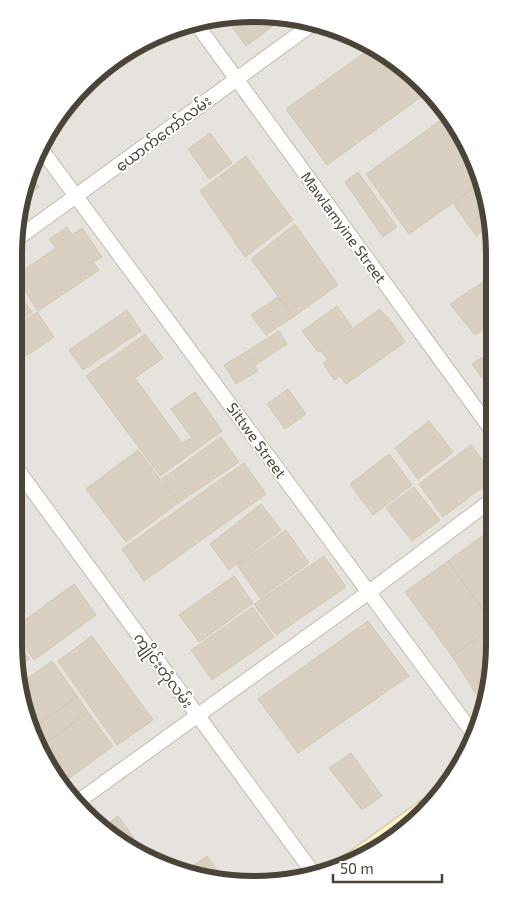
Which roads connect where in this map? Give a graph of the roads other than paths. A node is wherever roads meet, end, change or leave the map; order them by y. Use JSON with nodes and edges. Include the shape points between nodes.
{"nodes":[{"id":1,"x":305,"y":28,"type":"edge"},
{"id":2,"x":200,"y":29,"type":"edge"},
{"id":3,"x":236,"y":78,"type":"junction"},
{"id":4,"x":45,"y":154,"type":"edge"},
{"id":5,"x":76,"y":197,"type":"junction"},
{"id":6,"x":23,"y":234,"type":"edge"},
{"id":7,"x":486,"y":422,"type":"edge"},
{"id":8,"x":22,"y":476,"type":"edge"},
{"id":9,"x":486,"y":504,"type":"edge"},
{"id":10,"x":369,"y":592,"type":"junction"},
{"id":11,"x":196,"y":715,"type":"junction"},
{"id":12,"x":470,"y":729,"type":"edge"},
{"id":13,"x":81,"y":799,"type":"edge"},
{"id":14,"x":311,"y":870,"type":"edge"}],
"edges":[{"from":1,"to":3,"type":"street","name":"ယောက်ကော်လမ်း"},
{"from":2,"to":3,"type":"street","name":"Mawlamyine Street"},
{"from":3,"to":5,"type":"street","name":"ယောက်ကော်လမ်း"},
{"from":3,"to":7,"type":"street","name":"Mawlamyine Street"},
{"from":4,"to":5,"type":"street","name":"Sittwe Street"},
{"from":5,"to":6,"type":"street","name":"ယောက်ကော်လမ်း"},
{"from":5,"to":10,"type":"street","name":"Sittwe Street"},
{"from":8,"to":11,"type":"street","name":"ကျိုင်းတုံလမ်း"},
{"from":9,"to":10,"type":"street"},
{"from":10,"to":11,"type":"street"},
{"from":10,"to":12,"type":"street","name":"Sittwe Street"},
{"from":11,"to":13,"type":"street"},
{"from":11,"to":14,"type":"street","name":"ကျိုင်းတုံလမ်း"}]}
